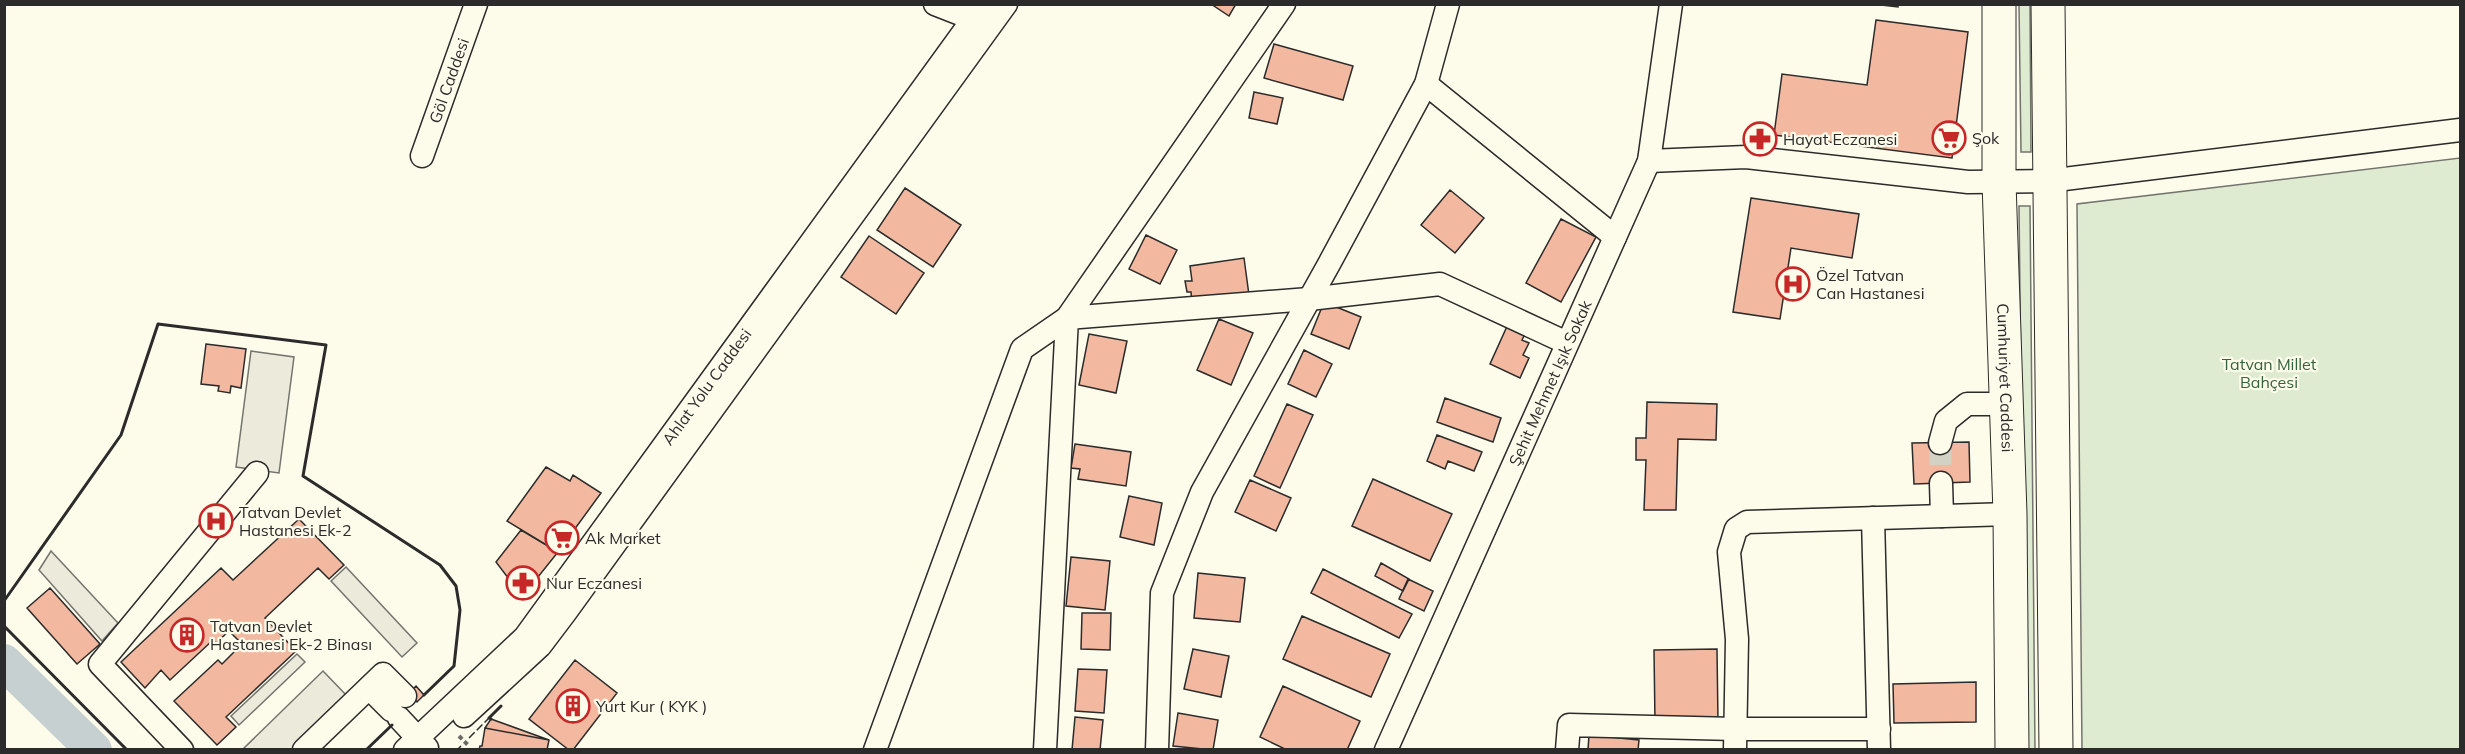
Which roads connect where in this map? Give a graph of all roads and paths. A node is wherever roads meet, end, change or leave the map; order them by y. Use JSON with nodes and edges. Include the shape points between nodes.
{"nodes":[{"id":1,"x":476,"y":4,"type":"edge"},
{"id":2,"x":935,"y":4,"type":"edge"},
{"id":3,"x":1006,"y":4,"type":"edge"},
{"id":4,"x":1284,"y":4,"type":"edge"},
{"id":5,"x":1448,"y":4,"type":"edge"},
{"id":6,"x":1671,"y":4,"type":"edge"},
{"id":7,"x":1999,"y":4,"type":"edge"},
{"id":8,"x":2048,"y":4,"type":"edge"},
{"id":9,"x":982,"y":17,"type":"edge"},
{"id":10,"x":1426,"y":84,"type":"junction"},
{"id":11,"x":2460,"y":130,"type":"edge"},
{"id":12,"x":422,"y":156,"type":"dead end"},
{"id":13,"x":1649,"y":161,"type":"junction"},
{"id":14,"x":2048,"y":181,"type":"junction"},
{"id":15,"x":1999,"y":182,"type":"junction"},
{"id":16,"x":1615,"y":237,"type":"junction"},
{"id":17,"x":1309,"y":299,"type":"junction"},
{"id":18,"x":1067,"y":318,"type":"junction"},
{"id":19,"x":1567,"y":343,"type":"junction"},
{"id":20,"x":2006,"y":404,"type":"junction"},
{"id":21,"x":1940,"y":443,"type":"tunnel mouth"},
{"id":22,"x":257,"y":473,"type":"dead end"},
{"id":23,"x":1941,"y":483,"type":"tunnel mouth"},
{"id":24,"x":2010,"y":514,"type":"junction"},
{"id":25,"x":1942,"y":516,"type":"junction"},
{"id":26,"x":1873,"y":518,"type":"junction"},
{"id":27,"x":1735,"y":739,"type":"edge"},
{"id":28,"x":1879,"y":739,"type":"edge"},
{"id":29,"x":431,"y":740,"type":"edge"},
{"id":30,"x":469,"y":746,"type":"dead end"},
{"id":31,"x":182,"y":750,"type":"edge"},
{"id":32,"x":304,"y":750,"type":"edge"},
{"id":33,"x":874,"y":750,"type":"edge"},
{"id":34,"x":1045,"y":750,"type":"edge"},
{"id":35,"x":1157,"y":750,"type":"edge"},
{"id":36,"x":1386,"y":750,"type":"edge"},
{"id":37,"x":1567,"y":750,"type":"edge"},
{"id":38,"x":2012,"y":750,"type":"edge"},
{"id":39,"x":2056,"y":750,"type":"edge"}],
"edges":[{"from":1,"to":12,"type":"street","name":"Göl Caddesi"},
{"from":2,"to":9,"type":"street"},
{"from":3,"to":9,"type":"street","name":"Ahlat Yolu Caddesi"},
{"from":4,"to":18,"type":"street"},
{"from":5,"to":10,"type":"street"},
{"from":6,"to":13,"type":"street","name":"Şehit Mehmet Işık Sokak"},
{"from":7,"to":15,"type":"highway","name":"Cumhuriyet Caddesi"},
{"from":8,"to":14,"type":"highway"},
{"from":9,"to":29,"type":"street","name":"Ahlat Yolu Caddesi","via":[[769,317],[525,637]]},
{"from":10,"to":16,"type":"street"},
{"from":10,"to":17,"type":"street"},
{"from":11,"to":14,"type":"street"},
{"from":13,"to":15,"type":"street","via":[[1746,157],[1968,182]]},
{"from":13,"to":16,"type":"street","name":"Şehit Mehmet Işık Sokak"},
{"from":14,"to":15,"type":"street"},
{"from":14,"to":39,"type":"highway"},
{"from":15,"to":20,"type":"highway","name":"Cumhuriyet Caddesi"},
{"from":16,"to":19,"type":"street","name":"Şehit Mehmet Işık Sokak"},
{"from":17,"to":18,"type":"street"},
{"from":17,"to":19,"type":"street","via":[[1440,284]]},
{"from":17,"to":35,"type":"street","via":[[1202,492],[1162,593]]},
{"from":18,"to":33,"type":"street","via":[[1022,349]]},
{"from":18,"to":34,"type":"street"},
{"from":19,"to":36,"type":"street","name":"Şehit Mehmet Işık Sokak"},
{"from":20,"to":21,"type":"street","via":[[1967,404],[1946,422]]},
{"from":20,"to":24,"type":"highway","name":"Cumhuriyet Caddesi"},
{"from":22,"to":31,"type":"street","via":[[99,664]]},
{"from":23,"to":25,"type":"street"},
{"from":24,"to":25,"type":"street"},
{"from":24,"to":38,"type":"highway","name":"Cumhuriyet Caddesi"},
{"from":25,"to":26,"type":"street"},
{"from":26,"to":27,"type":"street","via":[[1747,522],[1736,529],[1729,552],[1737,639]]},
{"from":26,"to":28,"type":"street"},
{"from":27,"to":28,"type":"street"},
{"from":27,"to":37,"type":"street","via":[[1569,726]]},
{"from":29,"to":30,"type":"path"},
{"from":29,"to":32,"type":"street","via":[[402,707],[383,674]]}]}
